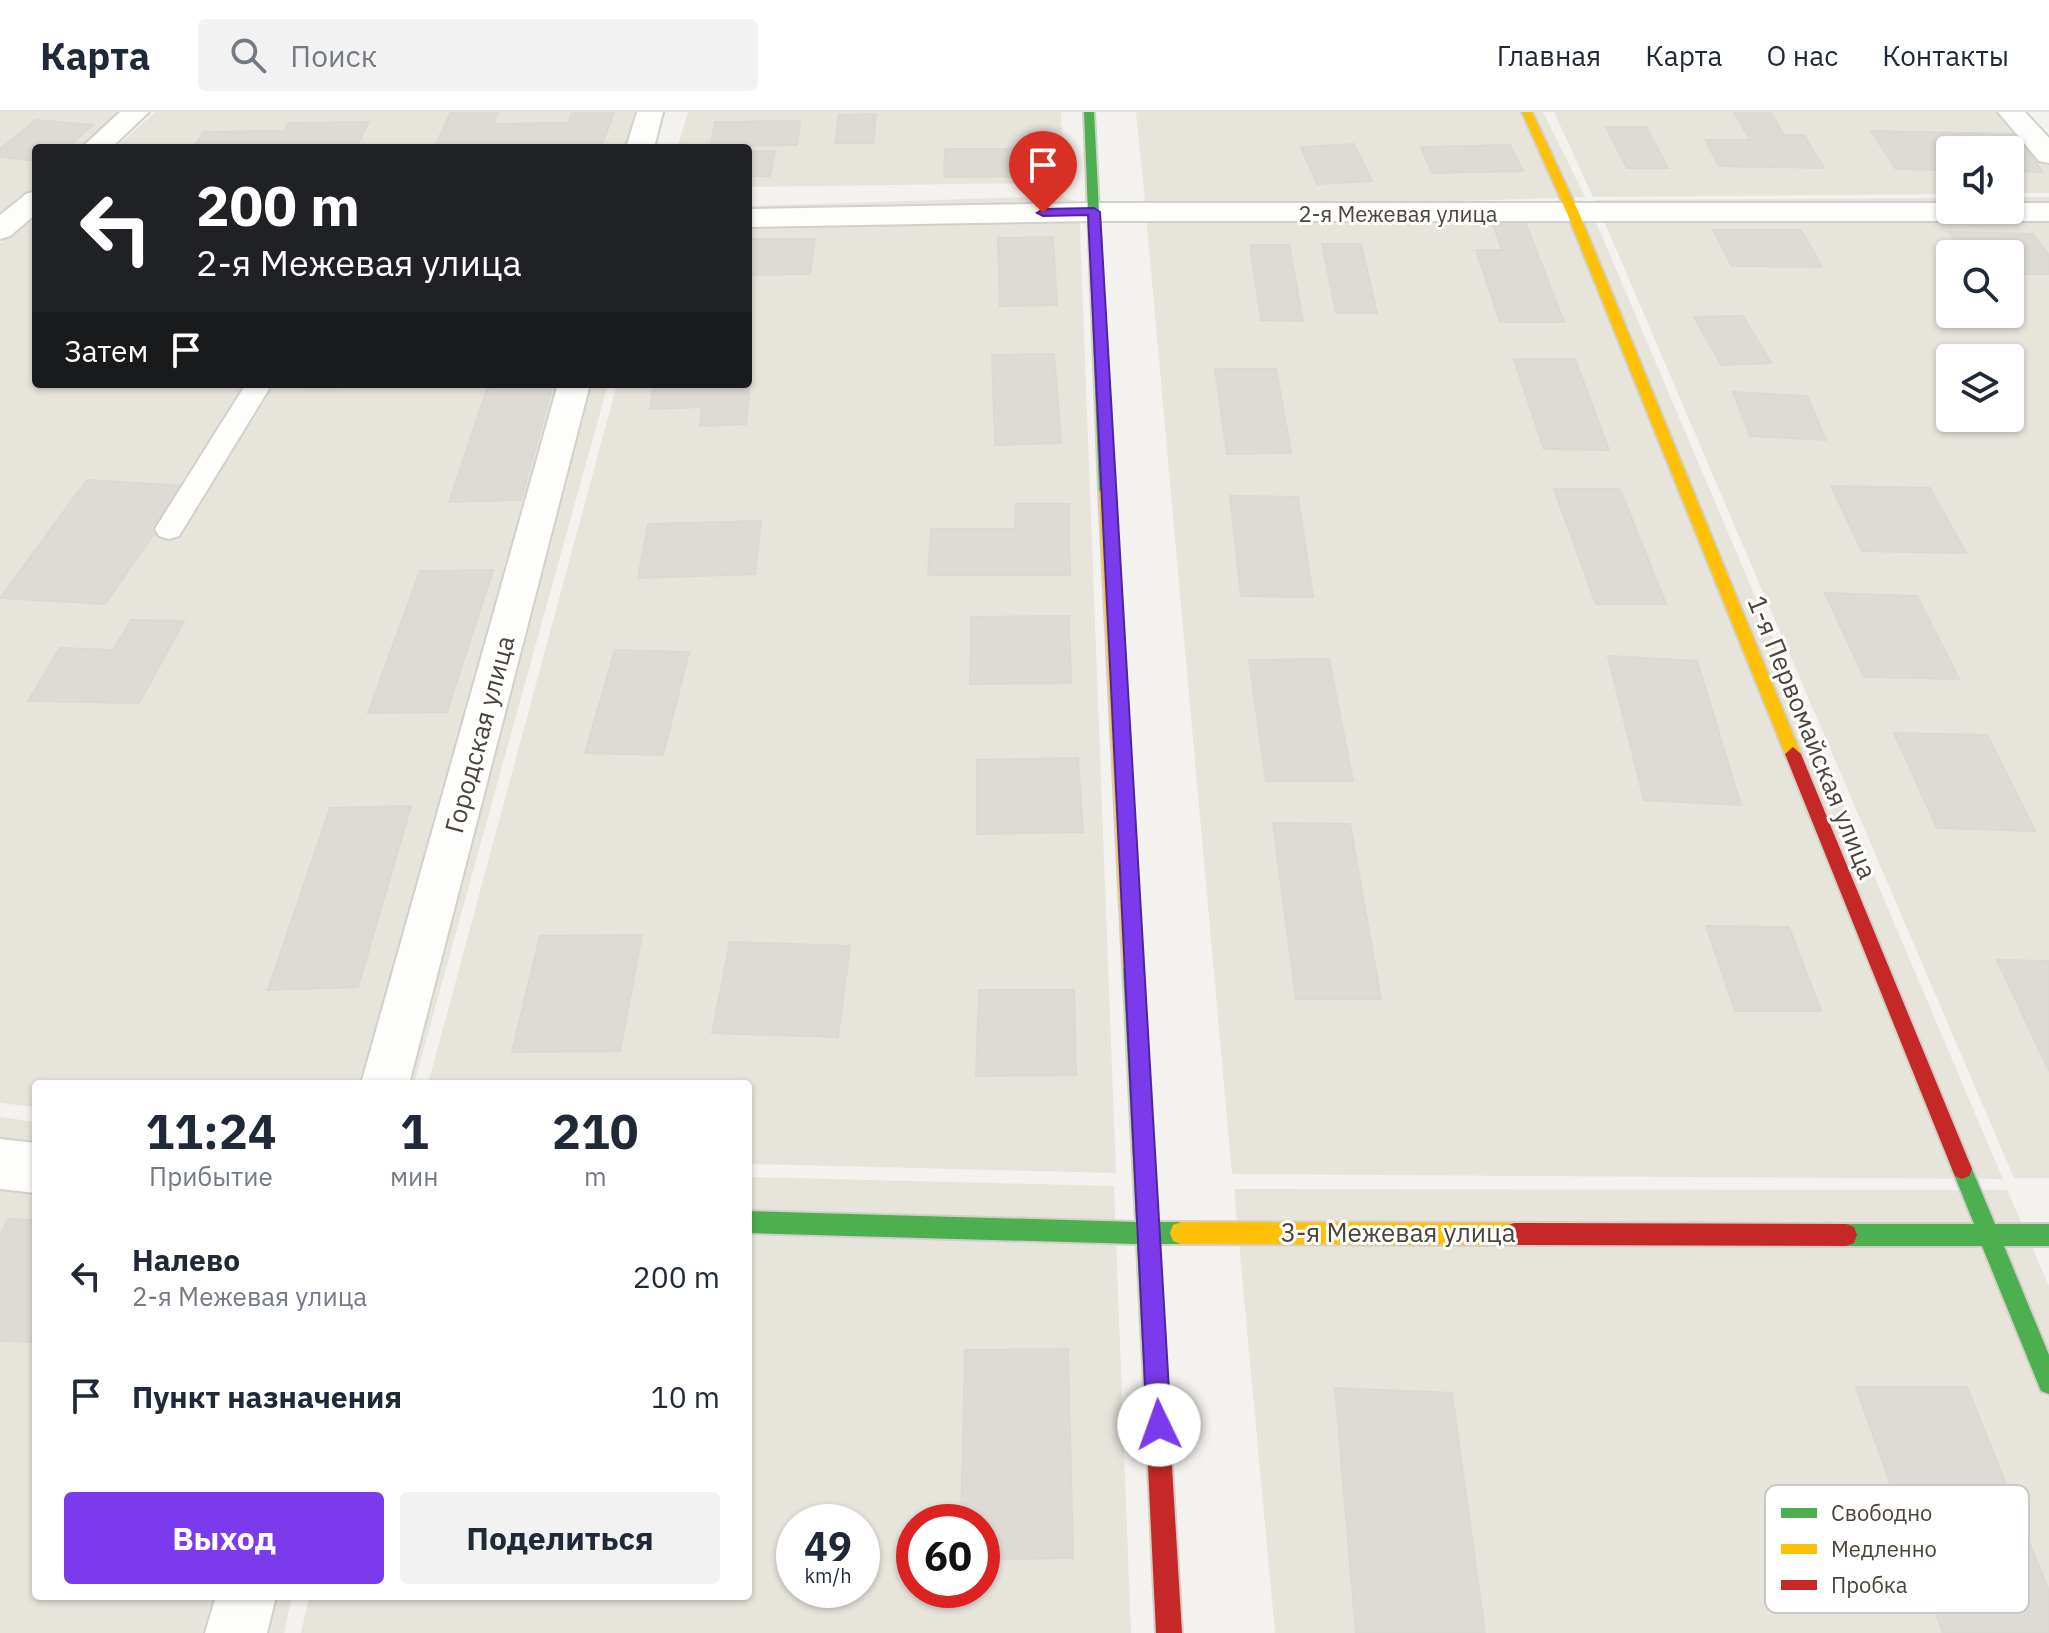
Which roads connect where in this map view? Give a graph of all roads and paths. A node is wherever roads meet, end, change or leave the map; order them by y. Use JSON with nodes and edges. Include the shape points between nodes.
{"nodes":[{"id":1,"x":136,"y":112,"type":"edge"},
{"id":2,"x":650,"y":112,"type":"edge"},
{"id":3,"x":1089,"y":112,"type":"edge"},
{"id":4,"x":1527,"y":112,"type":"edge"},
{"id":5,"x":2011,"y":112,"type":"edge"},
{"id":6,"x":100,"y":144,"type":"edge"},
{"id":7,"x":641,"y":144,"type":"edge"},
{"id":8,"x":2049,"y":155,"type":"edge"},
{"id":9,"x":1094,"y":212,"type":"junction"},
{"id":10,"x":2049,"y":212,"type":"edge"},
{"id":11,"x":1573,"y":213,"type":"junction"},
{"id":12,"x":752,"y":218,"type":"edge"},
{"id":13,"x":257,"y":388,"type":"edge"},
{"id":14,"x":573,"y":388,"type":"edge"},
{"id":15,"x":169,"y":529,"type":"dead end"},
{"id":16,"x":386,"y":1080,"type":"edge"},
{"id":17,"x":0,"y":1164,"type":"edge"},
{"id":18,"x":32,"y":1168,"type":"edge"},
{"id":19,"x":752,"y":1222,"type":"edge"},
{"id":20,"x":1147,"y":1233,"type":"junction"},
{"id":21,"x":2049,"y":1235,"type":"edge"},
{"id":22,"x":1988,"y":1237,"type":"junction"},
{"id":23,"x":2049,"y":1383,"type":"edge"},
{"id":24,"x":245,"y":1600,"type":"edge"},
{"id":25,"x":236,"y":1633,"type":"edge"},
{"id":26,"x":1169,"y":1633,"type":"edge"}],
"edges":[{"from":1,"to":6,"type":"street"},
{"from":2,"to":7,"type":"street"},
{"from":3,"to":9,"type":"street"},
{"from":4,"to":11,"type":"street","name":"1-я Первомайская улица"},
{"from":5,"to":8,"type":"street"},
{"from":9,"to":11,"type":"street","name":"2-я Межевая улица"},
{"from":9,"to":12,"type":"street","name":"2-я Межевая улица"},
{"from":9,"to":20,"type":"street"},
{"from":10,"to":11,"type":"street","name":"2-я Межевая улица"},
{"from":11,"to":22,"type":"street","name":"1-я Первомайская улица"},
{"from":13,"to":15,"type":"lane"},
{"from":14,"to":16,"type":"street","name":"Городская улица"},
{"from":17,"to":18,"type":"street"},
{"from":19,"to":20,"type":"street","name":"3-я Межевая улица"},
{"from":20,"to":22,"type":"street","name":"3-я Межевая улица"},
{"from":20,"to":26,"type":"street"},
{"from":21,"to":22,"type":"street","name":"3-я Межевая улица"},
{"from":22,"to":23,"type":"street","name":"1-я Первомайская улица"},
{"from":24,"to":25,"type":"street"}]}
